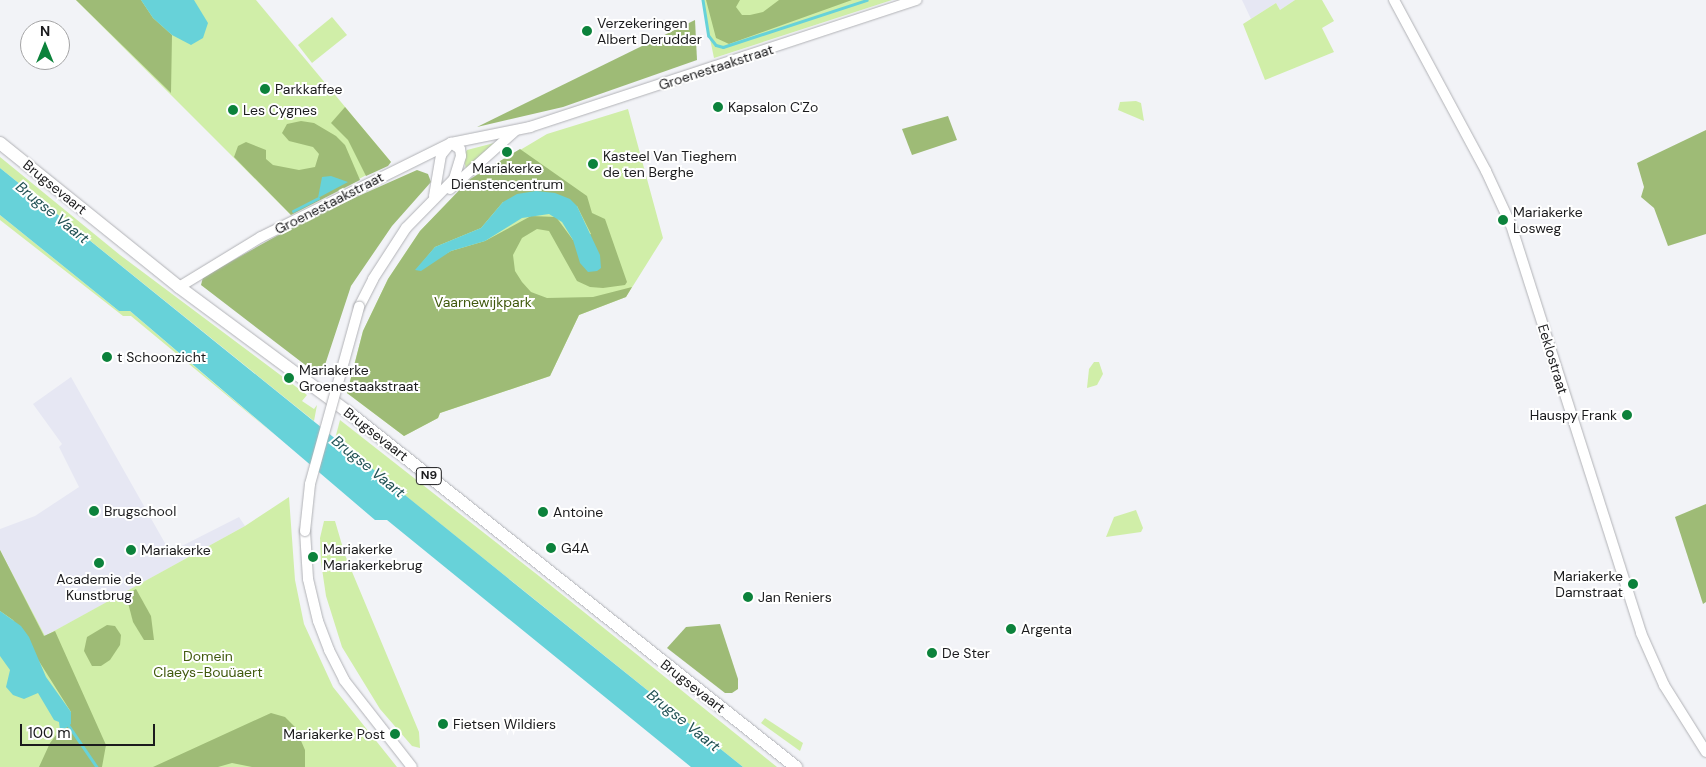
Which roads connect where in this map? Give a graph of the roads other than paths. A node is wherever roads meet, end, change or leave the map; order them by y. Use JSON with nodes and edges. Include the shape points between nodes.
{"nodes":[{"id":1,"x":917,"y":0,"type":"edge"},
{"id":2,"x":1394,"y":0,"type":"edge"},
{"id":3,"x":515,"y":131,"type":"junction"},
{"id":4,"x":0,"y":142,"type":"edge"},
{"id":5,"x":451,"y":143,"type":"junction"},
{"id":6,"x":434,"y":197,"type":"junction"},
{"id":7,"x":180,"y":287,"type":"junction"},
{"id":8,"x":1706,"y":752,"type":"edge"},
{"id":9,"x":412,"y":767,"type":"edge"},
{"id":10,"x":796,"y":767,"type":"edge"}],
"edges":[{"from":1,"to":3,"type":"street","name":"Groenestaakstraat"},
{"from":2,"to":8,"type":"street","name":"Eeklostraat","via":[[1493,184],[1511,225],[1641,633],[1664,685]]},
{"from":3,"to":5,"type":"street","name":"Groenestaakstraat"},
{"from":3,"to":6,"type":"street","name":"Groenestaakstraat","via":[[456,187]]},
{"from":4,"to":7,"type":"main road","name":"Brugsevaart","number":"N9"},
{"from":5,"to":6,"type":"street","via":[[441,155]]},
{"from":5,"to":6,"type":"street","via":[[460,148],[460,168],[454,179]]},
{"from":5,"to":7,"type":"street","name":"Groenestaakstraat","via":[[261,237]]},
{"from":6,"to":9,"type":"street","bridge":true,"via":[[406,228],[372,279],[359,307],[310,484],[305,531],[310,588],[329,650],[344,680]]},
{"from":7,"to":10,"type":"main road","name":"Brugsevaart","number":"N9","via":[[356,418]]}]}
